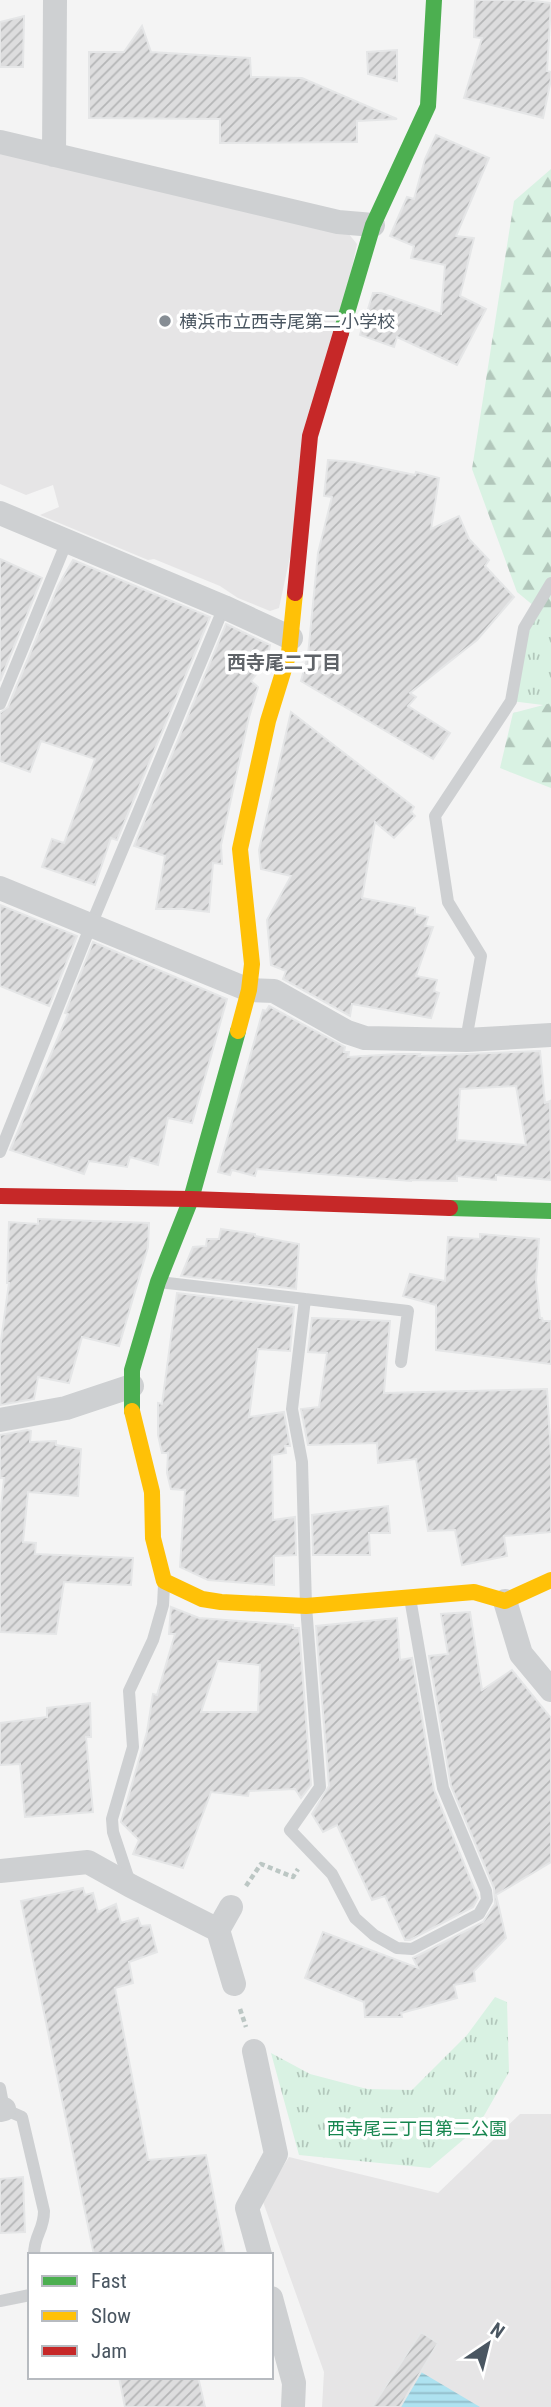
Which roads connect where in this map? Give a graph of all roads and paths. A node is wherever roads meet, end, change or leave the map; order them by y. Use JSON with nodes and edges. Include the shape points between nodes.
{"nodes":[{"id":1,"x":55,"y":0,"type":"edge"},
{"id":2,"x":435,"y":0,"type":"edge"},
{"id":3,"x":0,"y":142,"type":"edge"},
{"id":4,"x":54,"y":155,"type":"junction"},
{"id":5,"x":373,"y":225,"type":"junction"},
{"id":6,"x":0,"y":513,"type":"edge"},
{"id":7,"x":67,"y":541,"type":"junction"},
{"id":8,"x":551,"y":583,"type":"edge"},
{"id":9,"x":224,"y":607,"type":"junction"},
{"id":10,"x":291,"y":638,"type":"junction"},
{"id":11,"x":0,"y":704,"type":"edge"},
{"id":12,"x":0,"y":888,"type":"edge"},
{"id":13,"x":91,"y":925,"type":"junction"},
{"id":14,"x":249,"y":990,"type":"junction"},
{"id":15,"x":551,"y":1035,"type":"edge"},
{"id":16,"x":466,"y":1040,"type":"junction"},
{"id":17,"x":0,"y":1152,"type":"edge"},
{"id":18,"x":0,"y":1196,"type":"edge"},
{"id":19,"x":191,"y":1199,"type":"junction"},
{"id":20,"x":551,"y":1211,"type":"edge"},
{"id":21,"x":158,"y":1282,"type":"junction"},
{"id":22,"x":305,"y":1299,"type":"junction"},
{"id":23,"x":401,"y":1362,"type":"dead end"},
{"id":24,"x":132,"y":1386,"type":"junction"},
{"id":25,"x":0,"y":1420,"type":"edge"},
{"id":26,"x":551,"y":1580,"type":"edge"},
{"id":27,"x":164,"y":1581,"type":"junction"},
{"id":28,"x":410,"y":1597,"type":"junction"},
{"id":29,"x":509,"y":1599,"type":"junction"},
{"id":30,"x":306,"y":1605,"type":"junction"},
{"id":31,"x":551,"y":1664,"type":"edge"},
{"id":32,"x":551,"y":1690,"type":"edge"},
{"id":33,"x":300,"y":1865,"type":"dead end"},
{"id":34,"x":0,"y":1871,"type":"edge"},
{"id":35,"x":131,"y":1886,"type":"junction"},
{"id":36,"x":231,"y":1907,"type":"joint"},
{"id":37,"x":218,"y":1930,"type":"junction"},
{"id":38,"x":234,"y":1984,"type":"joint"},
{"id":39,"x":254,"y":2051,"type":"joint"},
{"id":40,"x":1,"y":2103,"type":"edge"},
{"id":41,"x":34,"y":2253,"type":"edge"},
{"id":42,"x":259,"y":2253,"type":"edge"},
{"id":43,"x":28,"y":2295,"type":"edge"},
{"id":44,"x":0,"y":2301,"type":"edge"},
{"id":45,"x":273,"y":2305,"type":"edge"},
{"id":46,"x":293,"y":2407,"type":"edge"}],
"edges":[{"from":1,"to":4,"type":"street"},
{"from":2,"to":5,"type":"street","via":[[428,106]]},
{"from":3,"to":4,"type":"street"},
{"from":4,"to":5,"type":"street","via":[[338,222]]},
{"from":5,"to":10,"type":"street","via":[[310,436]]},
{"from":6,"to":7,"type":"street"},
{"from":7,"to":9,"type":"street"},
{"from":7,"to":11,"type":"lane"},
{"from":8,"to":16,"type":"lane","via":[[524,628],[510,701],[435,816],[448,902],[481,956]]},
{"from":9,"to":10,"type":"street"},
{"from":9,"to":13,"type":"lane"},
{"from":10,"to":14,"type":"street","via":[[240,849],[252,964]]},
{"from":12,"to":13,"type":"street"},
{"from":13,"to":14,"type":"street"},
{"from":13,"to":17,"type":"lane"},
{"from":14,"to":16,"type":"street","via":[[274,991],[365,1038]]},
{"from":14,"to":19,"type":"street"},
{"from":15,"to":16,"type":"street"},
{"from":18,"to":19,"type":"street"},
{"from":19,"to":20,"type":"street"},
{"from":19,"to":21,"type":"street"},
{"from":21,"to":22,"type":"lane"},
{"from":21,"to":24,"type":"street","via":[[132,1370]]},
{"from":22,"to":23,"type":"lane","via":[[408,1311]]},
{"from":22,"to":30,"type":"lane","via":[[292,1409],[302,1462]]},
{"from":24,"to":25,"type":"street","via":[[66,1408]]},
{"from":24,"to":27,"type":"street","via":[[132,1411],[152,1492],[153,1538]]},
{"from":26,"to":29,"type":"street"},
{"from":27,"to":30,"type":"street","via":[[202,1599]]},
{"from":27,"to":35,"type":"lane","via":[[153,1640],[129,1691],[133,1747],[112,1819]]},
{"from":28,"to":29,"type":"street","via":[[474,1592]]},
{"from":28,"to":30,"type":"street"},
{"from":28,"to":30,"type":"lane","via":[[443,1788],[487,1900],[479,1914],[412,1949],[397,1948],[355,1918],[332,1874],[289,1830],[320,1787]]},
{"from":29,"to":31,"type":"street"},
{"from":29,"to":32,"type":"street","via":[[521,1654]]},
{"from":33,"to":36,"type":"path","via":[[293,1877],[261,1864]]},
{"from":34,"to":35,"type":"street","via":[[88,1862]]},
{"from":35,"to":37,"type":"street"},
{"from":36,"to":37,"type":"street"},
{"from":37,"to":38,"type":"street"},
{"from":38,"to":39,"type":"path"},
{"from":39,"to":42,"type":"street","via":[[276,2154],[247,2208]]},
{"from":40,"to":41,"type":"lane","via":[[22,2117],[44,2211]]},
{"from":43,"to":44,"type":"lane"},
{"from":45,"to":46,"type":"street","via":[[294,2383]]}]}
